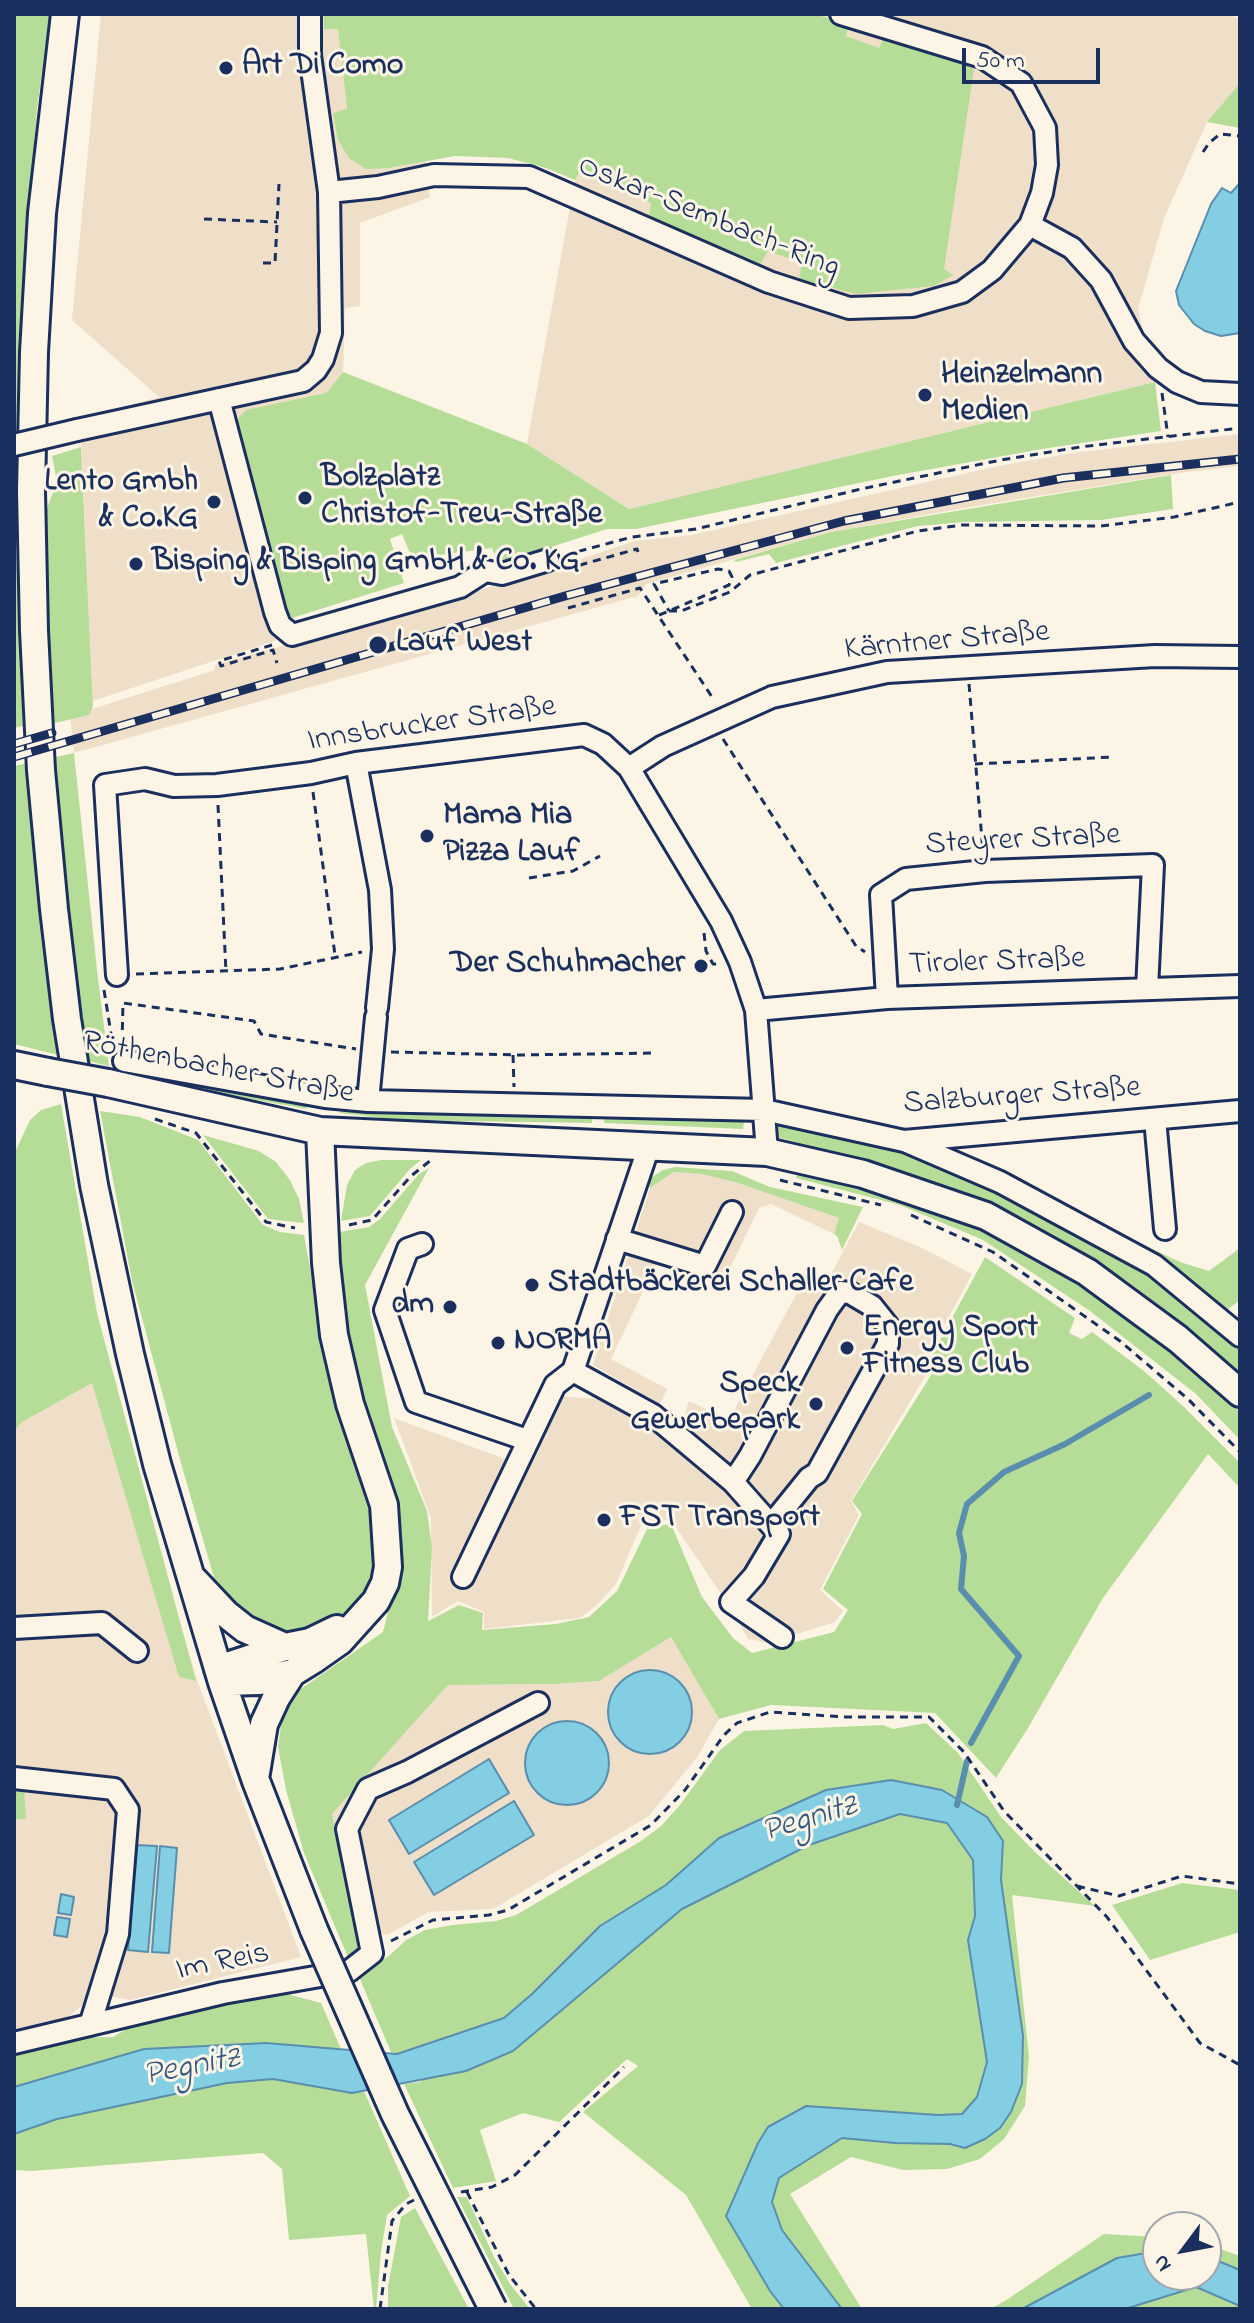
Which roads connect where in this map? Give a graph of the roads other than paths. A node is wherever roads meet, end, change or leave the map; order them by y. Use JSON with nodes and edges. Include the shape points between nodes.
{"nodes":[{"id":1,"x":65,"y":14,"type":"edge"},
{"id":2,"x":310,"y":14,"type":"edge"},
{"id":3,"x":841,"y":14,"type":"edge"},
{"id":4,"x":329,"y":192,"type":"junction"},
{"id":5,"x":1030,"y":225,"type":"junction"},
{"id":6,"x":1240,"y":394,"type":"edge"},
{"id":7,"x":219,"y":399,"type":"junction"},
{"id":8,"x":14,"y":445,"type":"edge"},
{"id":9,"x":548,"y":560,"type":"road end"},
{"id":10,"x":1240,"y":657,"type":"edge"},
{"id":11,"x":356,"y":763,"type":"junction"},
{"id":12,"x":629,"y":768,"type":"junction"},
{"id":13,"x":117,"y":975,"type":"road end"},
{"id":14,"x":1240,"y":986,"type":"edge"},
{"id":15,"x":1147,"y":989,"type":"junction"},
{"id":16,"x":887,"y":998,"type":"junction"},
{"id":17,"x":756,"y":1010,"type":"junction"},
{"id":18,"x":118,"y":1054,"type":"road end"},
{"id":19,"x":15,"y":1071,"type":"edge"},
{"id":20,"x":325,"y":1097,"type":"junction"},
{"id":21,"x":368,"y":1101,"type":"junction"},
{"id":22,"x":764,"y":1110,"type":"junction"},
{"id":23,"x":1240,"y":1111,"type":"edge"},
{"id":24,"x":1155,"y":1119,"type":"junction"},
{"id":25,"x":313,"y":1130,"type":"junction"},
{"id":26,"x":904,"y":1141,"type":"junction"},
{"id":27,"x":649,"y":1146,"type":"junction"},
{"id":28,"x":767,"y":1152,"type":"junction"},
{"id":29,"x":732,"y":1212,"type":"dead end"},
{"id":30,"x":1165,"y":1229,"type":"dead end"},
{"id":31,"x":617,"y":1239,"type":"junction"},
{"id":32,"x":422,"y":1244,"type":"dead end"},
{"id":33,"x":1240,"y":1336,"type":"edge"},
{"id":34,"x":573,"y":1371,"type":"junction"},
{"id":35,"x":1240,"y":1393,"type":"edge"},
{"id":36,"x":527,"y":1440,"type":"junction"},
{"id":37,"x":733,"y":1482,"type":"junction"},
{"id":38,"x":771,"y":1525,"type":"junction"},
{"id":39,"x":188,"y":1573,"type":"junction"},
{"id":40,"x":463,"y":1577,"type":"dead end"},
{"id":41,"x":362,"y":1617,"type":"junction"},
{"id":42,"x":14,"y":1628,"type":"edge"},
{"id":43,"x":782,"y":1637,"type":"dead end"},
{"id":44,"x":285,"y":1647,"type":"junction"},
{"id":45,"x":137,"y":1651,"type":"dead end"},
{"id":46,"x":292,"y":1673,"type":"junction"},
{"id":47,"x":220,"y":1676,"type":"junction"},
{"id":48,"x":538,"y":1703,"type":"dead end"},
{"id":49,"x":14,"y":1778,"type":"edge"},
{"id":50,"x":256,"y":1781,"type":"junction"},
{"id":51,"x":90,"y":2025,"type":"junction"},
{"id":52,"x":14,"y":2043,"type":"edge"},
{"id":53,"x":493,"y":2309,"type":"edge"}],
"edges":[{"from":1,"to":39,"type":"main road","via":[[42,213],[34,352],[34,631],[41,770],[65,1003],[94,1185],[130,1354]]},
{"from":2,"to":4,"type":"street","via":[[310,55]]},
{"from":3,"to":5,"type":"street","name":"Oskar-Sembach-Ring","via":[[982,57],[1021,83],[1045,128],[1047,165]]},
{"from":4,"to":5,"type":"street","name":"Oskar-Sembach-Ring","via":[[434,175],[529,177],[743,271],[849,308],[913,306],[962,292],[992,270]]},
{"from":4,"to":7,"type":"street","via":[[331,333],[323,359],[303,381]]},
{"from":5,"to":6,"type":"street","via":[[1072,248],[1101,280],[1134,341],[1158,368],[1201,392]]},
{"from":7,"to":8,"type":"street","bridge":true},
{"from":7,"to":9,"type":"street","via":[[275,612],[292,635],[460,587],[485,571],[502,574]]},
{"from":10,"to":12,"type":"street","name":"Kärntner Straße","via":[[1155,656],[887,672],[772,697],[663,746]]},
{"from":11,"to":12,"type":"street","name":"Innsbrucker Straße","via":[[584,735]]},
{"from":11,"to":13,"type":"street","name":"Innsbrucker Straße","via":[[217,785],[174,786],[145,779],[105,785]]},
{"from":11,"to":21,"type":"street","via":[[380,890],[383,949]]},
{"from":12,"to":17,"type":"street","name":"Innsbrucker Straße","via":[[721,921]]},
{"from":14,"to":15,"type":"street","name":"Tiroler Straße"},
{"from":15,"to":16,"type":"street","name":"Tiroler Straße"},
{"from":15,"to":16,"type":"street","name":"Steyrer Straße","via":[[1153,865],[906,879],[881,895]]},
{"from":16,"to":17,"type":"street","name":"Tiroler Straße"},
{"from":17,"to":22,"type":"street","name":"Innsbrucker Straße"},
{"from":18,"to":20,"type":"street","name":"Salzburger Straße"},
{"from":19,"to":25,"type":"main road","name":"Röthenbacher Straße","bridge":true,"via":[[108,1083]]},
{"from":20,"to":21,"type":"street","name":"Salzburger Straße"},
{"from":20,"to":25,"type":"street"},
{"from":21,"to":22,"type":"street","name":"Salzburger Straße"},
{"from":22,"to":26,"type":"street","name":"Salzburger Straße"},
{"from":22,"to":28,"type":"street","name":"Innsbrucker Straße"},
{"from":23,"to":24,"type":"street","name":"Salzburger Straße"},
{"from":24,"to":26,"type":"street","name":"Salzburger Straße"},
{"from":24,"to":30,"type":"street"},
{"from":25,"to":27,"type":"main road","name":"Röthenbacher Straße"},
{"from":25,"to":41,"type":"main road","via":[[334,1335],[350,1404],[384,1505],[388,1538],[385,1583]]},
{"from":26,"to":33,"type":"street","via":[[1000,1182],[1154,1265]]},
{"from":27,"to":28,"type":"main road","name":"Röthenbacher Straße"},
{"from":27,"to":31,"type":"street"},
{"from":28,"to":35,"type":"main road","name":"Röthenbacher Straße","via":[[863,1174],[986,1216],[1087,1272]]},
{"from":29,"to":31,"type":"street","via":[[705,1266]]},
{"from":31,"to":34,"type":"street"},
{"from":32,"to":36,"type":"street","via":[[408,1249],[385,1310],[416,1402]]},
{"from":34,"to":36,"type":"street","via":[[555,1385]]},
{"from":34,"to":37,"type":"street","via":[[653,1415]]},
{"from":36,"to":40,"type":"street"},
{"from":37,"to":38,"type":"street"},
{"from":37,"to":38,"type":"street","via":[[840,1292],[872,1306],[888,1326],[888,1344],[817,1473]]},
{"from":38,"to":43,"type":"street","via":[[779,1534],[731,1602]]},
{"from":39,"to":44,"type":"main road","via":[[245,1629]]},
{"from":39,"to":47,"type":"main road"},
{"from":41,"to":44,"type":"main road","via":[[310,1642]]},
{"from":41,"to":46,"type":"main road","via":[[340,1641]]},
{"from":42,"to":45,"type":"street","via":[[102,1623]]},
{"from":44,"to":47,"type":"main road"},
{"from":46,"to":47,"type":"main road","via":[[259,1681]]},
{"from":46,"to":50,"type":"main road","via":[[264,1724]]},
{"from":47,"to":50,"type":"main road"},
{"from":48,"to":51,"type":"street","name":"Im Reis","via":[[368,1789],[347,1829],[372,1953],[349,1971],[223,1993]]},
{"from":49,"to":51,"type":"street","via":[[114,1789],[128,1810],[118,1934]]},
{"from":50,"to":53,"type":"main road","bridge":true,"via":[[395,2114]]},
{"from":51,"to":52,"type":"street","name":"Im Reis"}]}
